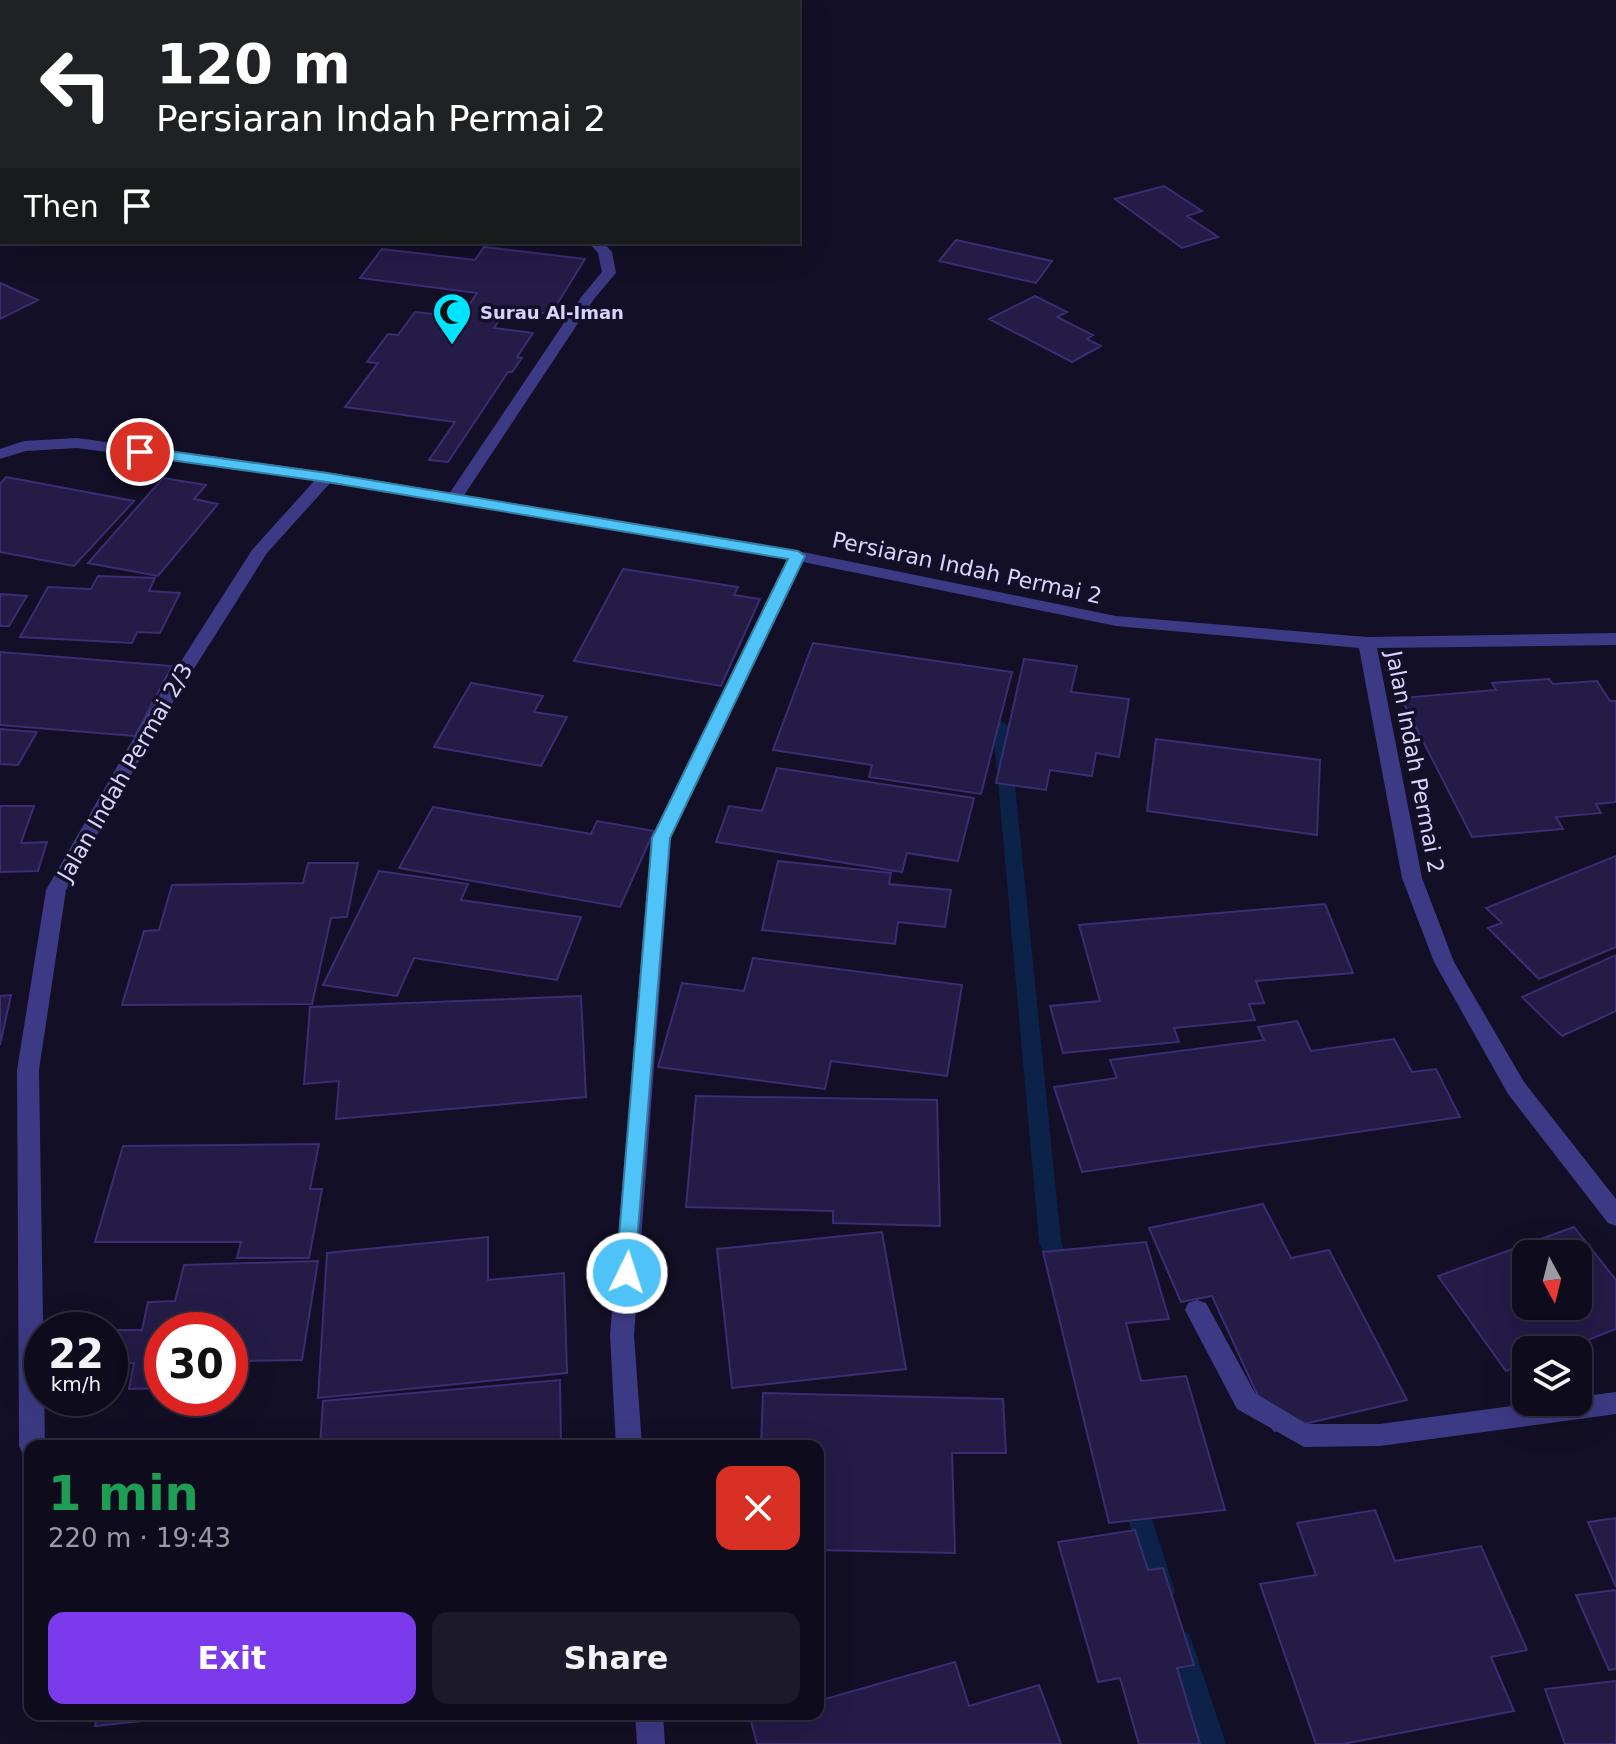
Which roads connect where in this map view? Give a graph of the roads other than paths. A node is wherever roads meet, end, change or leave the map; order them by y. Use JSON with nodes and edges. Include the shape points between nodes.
{"nodes":[{"id":1,"x":597,"y":244,"type":"edge"},
{"id":2,"x":0,"y":454,"type":"edge"},
{"id":3,"x":327,"y":477,"type":"junction"},
{"id":4,"x":453,"y":500,"type":"junction"},
{"id":5,"x":798,"y":556,"type":"junction"},
{"id":6,"x":1616,"y":639,"type":"edge"},
{"id":7,"x":1367,"y":643,"type":"junction"},
{"id":8,"x":1616,"y":1216,"type":"edge"},
{"id":9,"x":1197,"y":1310,"type":"dead end"},
{"id":10,"x":1616,"y":1403,"type":"edge"},
{"id":11,"x":32,"y":1440,"type":"edge"},
{"id":12,"x":629,"y":1440,"type":"edge"},
{"id":13,"x":649,"y":1720,"type":"edge"},
{"id":14,"x":651,"y":1744,"type":"edge"}],
"edges":[{"from":1,"to":4,"type":"street","via":[[605,252],[609,273]]},
{"from":2,"to":3,"type":"street","name":"Persiaran Indah Permai 2","via":[[24,446],[77,443]]},
{"from":3,"to":4,"type":"street","name":"Persiaran Indah Permai 2"},
{"from":3,"to":11,"type":"street","name":"Jalan Indah Permai 2/3","via":[[260,550],[157,713],[56,890],[28,1070]]},
{"from":4,"to":5,"type":"street","name":"Persiaran Indah Permai 2"},
{"from":5,"to":7,"type":"street","name":"Persiaran Indah Permai 2","via":[[1116,621]]},
{"from":5,"to":12,"type":"street","via":[[661,838],[622,1335]]},
{"from":6,"to":7,"type":"street","name":"Persiaran Indah Permai 2"},
{"from":7,"to":8,"type":"street","name":"Jalan Indah Permai 2","via":[[1412,878],[1444,962],[1516,1088]]},
{"from":9,"to":10,"type":"street","via":[[1246,1401],[1304,1436],[1380,1435]]},
{"from":13,"to":14,"type":"street"}]}
